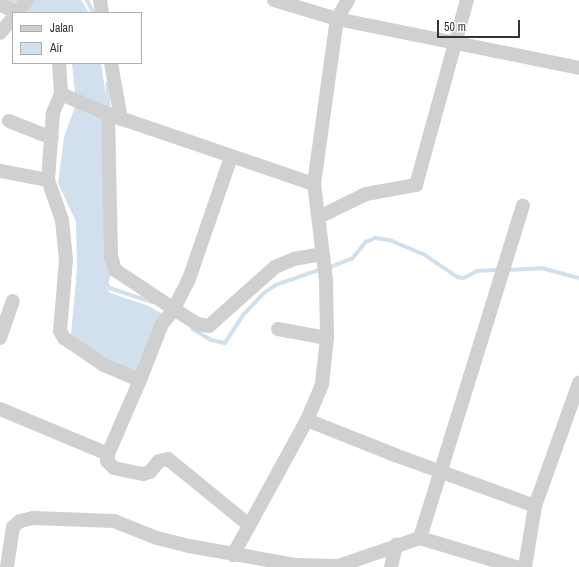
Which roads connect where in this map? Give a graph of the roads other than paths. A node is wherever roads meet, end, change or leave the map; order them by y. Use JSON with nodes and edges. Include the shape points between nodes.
{"nodes":[{"id":1,"x":27,"y":0,"type":"edge"},
{"id":2,"x":100,"y":0,"type":"edge"},
{"id":3,"x":274,"y":0,"type":"edge"},
{"id":4,"x":348,"y":0,"type":"edge"},
{"id":5,"x":467,"y":0,"type":"edge"},
{"id":6,"x":0,"y":5,"type":"edge"},
{"id":7,"x":16,"y":12,"type":"edge"},
{"id":8,"x":19,"y":12,"type":"edge"},
{"id":9,"x":102,"y":12,"type":"edge"},
{"id":10,"x":12,"y":19,"type":"edge"},
{"id":11,"x":337,"y":19,"type":"junction"},
{"id":12,"x":0,"y":33,"type":"edge"},
{"id":13,"x":454,"y":44,"type":"junction"},
{"id":14,"x":59,"y":64,"type":"edge"},
{"id":15,"x":111,"y":64,"type":"edge"},
{"id":16,"x":579,"y":68,"type":"edge"},
{"id":17,"x":61,"y":94,"type":"junction"},
{"id":18,"x":108,"y":114,"type":"junction"},
{"id":19,"x":121,"y":119,"type":"junction"},
{"id":20,"x":9,"y":121,"type":"dead end"},
{"id":21,"x":52,"y":138,"type":"junction"},
{"id":22,"x":231,"y":157,"type":"junction"},
{"id":23,"x":0,"y":171,"type":"edge"},
{"id":24,"x":48,"y":180,"type":"junction"},
{"id":25,"x":314,"y":184,"type":"junction"},
{"id":26,"x":524,"y":206,"type":"dead end"},
{"id":27,"x":319,"y":217,"type":"junction"},
{"id":28,"x":324,"y":262,"type":"junction"},
{"id":29,"x":13,"y":301,"type":"dead end"},
{"id":30,"x":174,"y":309,"type":"junction"},
{"id":31,"x":278,"y":329,"type":"dead end"},
{"id":32,"x":0,"y":338,"type":"edge"},
{"id":33,"x":327,"y":338,"type":"junction"},
{"id":34,"x":140,"y":380,"type":"junction"},
{"id":35,"x":579,"y":383,"type":"edge"},
{"id":36,"x":0,"y":409,"type":"edge"},
{"id":37,"x":307,"y":420,"type":"junction"},
{"id":38,"x":108,"y":454,"type":"junction"},
{"id":39,"x":441,"y":471,"type":"junction"},
{"id":40,"x":535,"y":506,"type":"junction"},
{"id":41,"x":6,"y":524,"type":"edge"},
{"id":42,"x":249,"y":525,"type":"junction"},
{"id":43,"x":420,"y":538,"type":"junction"},
{"id":44,"x":396,"y":545,"type":"junction"},
{"id":45,"x":233,"y":555,"type":"junction"},
{"id":46,"x":7,"y":567,"type":"edge"},
{"id":47,"x":391,"y":567,"type":"edge"},
{"id":48,"x":516,"y":567,"type":"edge"},
{"id":49,"x":525,"y":567,"type":"edge"}],
"edges":[{"from":1,"to":8,"type":"street"},
{"from":2,"to":9,"type":"street"},
{"from":3,"to":11,"type":"street"},
{"from":4,"to":11,"type":"street"},
{"from":5,"to":13,"type":"street"},
{"from":6,"to":7,"type":"street"},
{"from":10,"to":12,"type":"street"},
{"from":11,"to":13,"type":"street"},
{"from":11,"to":25,"type":"street"},
{"from":13,"to":16,"type":"street"},
{"from":13,"to":27,"type":"street","via":[[416,185],[366,194]]},
{"from":14,"to":17,"type":"street"},
{"from":15,"to":19,"type":"street"},
{"from":17,"to":18,"type":"street"},
{"from":17,"to":21,"type":"street","via":[[53,114]]},
{"from":18,"to":19,"type":"street"},
{"from":18,"to":30,"type":"street","via":[[111,256],[115,270]]},
{"from":19,"to":22,"type":"street"},
{"from":20,"to":21,"type":"street"},
{"from":21,"to":24,"type":"street"},
{"from":22,"to":25,"type":"street"},
{"from":22,"to":30,"type":"street","via":[[189,279]]},
{"from":23,"to":24,"type":"street"},
{"from":24,"to":34,"type":"street","via":[[62,220],[66,260],[61,334],[104,365]]},
{"from":25,"to":27,"type":"street"},
{"from":26,"to":39,"type":"street"},
{"from":27,"to":28,"type":"street"},
{"from":28,"to":30,"type":"street","via":[[294,259],[275,267],[209,326],[197,324]]},
{"from":28,"to":33,"type":"street"},
{"from":29,"to":32,"type":"street"},
{"from":30,"to":34,"type":"street","via":[[162,324]]},
{"from":31,"to":33,"type":"street"},
{"from":33,"to":37,"type":"street","via":[[322,384]]},
{"from":34,"to":38,"type":"street"},
{"from":35,"to":40,"type":"street"},
{"from":36,"to":38,"type":"street"},
{"from":37,"to":39,"type":"street"},
{"from":37,"to":42,"type":"street"},
{"from":38,"to":42,"type":"street","via":[[107,461],[114,468],[143,474],[150,472],[159,461],[168,459]]},
{"from":39,"to":40,"type":"street"},
{"from":39,"to":43,"type":"street"},
{"from":40,"to":49,"type":"street"},
{"from":41,"to":45,"type":"street","via":[[33,518],[104,519],[125,524],[157,538]]},
{"from":41,"to":46,"type":"street"},
{"from":42,"to":45,"type":"street"},
{"from":43,"to":44,"type":"street"},
{"from":43,"to":48,"type":"street"},
{"from":44,"to":45,"type":"street","via":[[338,566],[296,565]]},
{"from":44,"to":47,"type":"street"}]}
